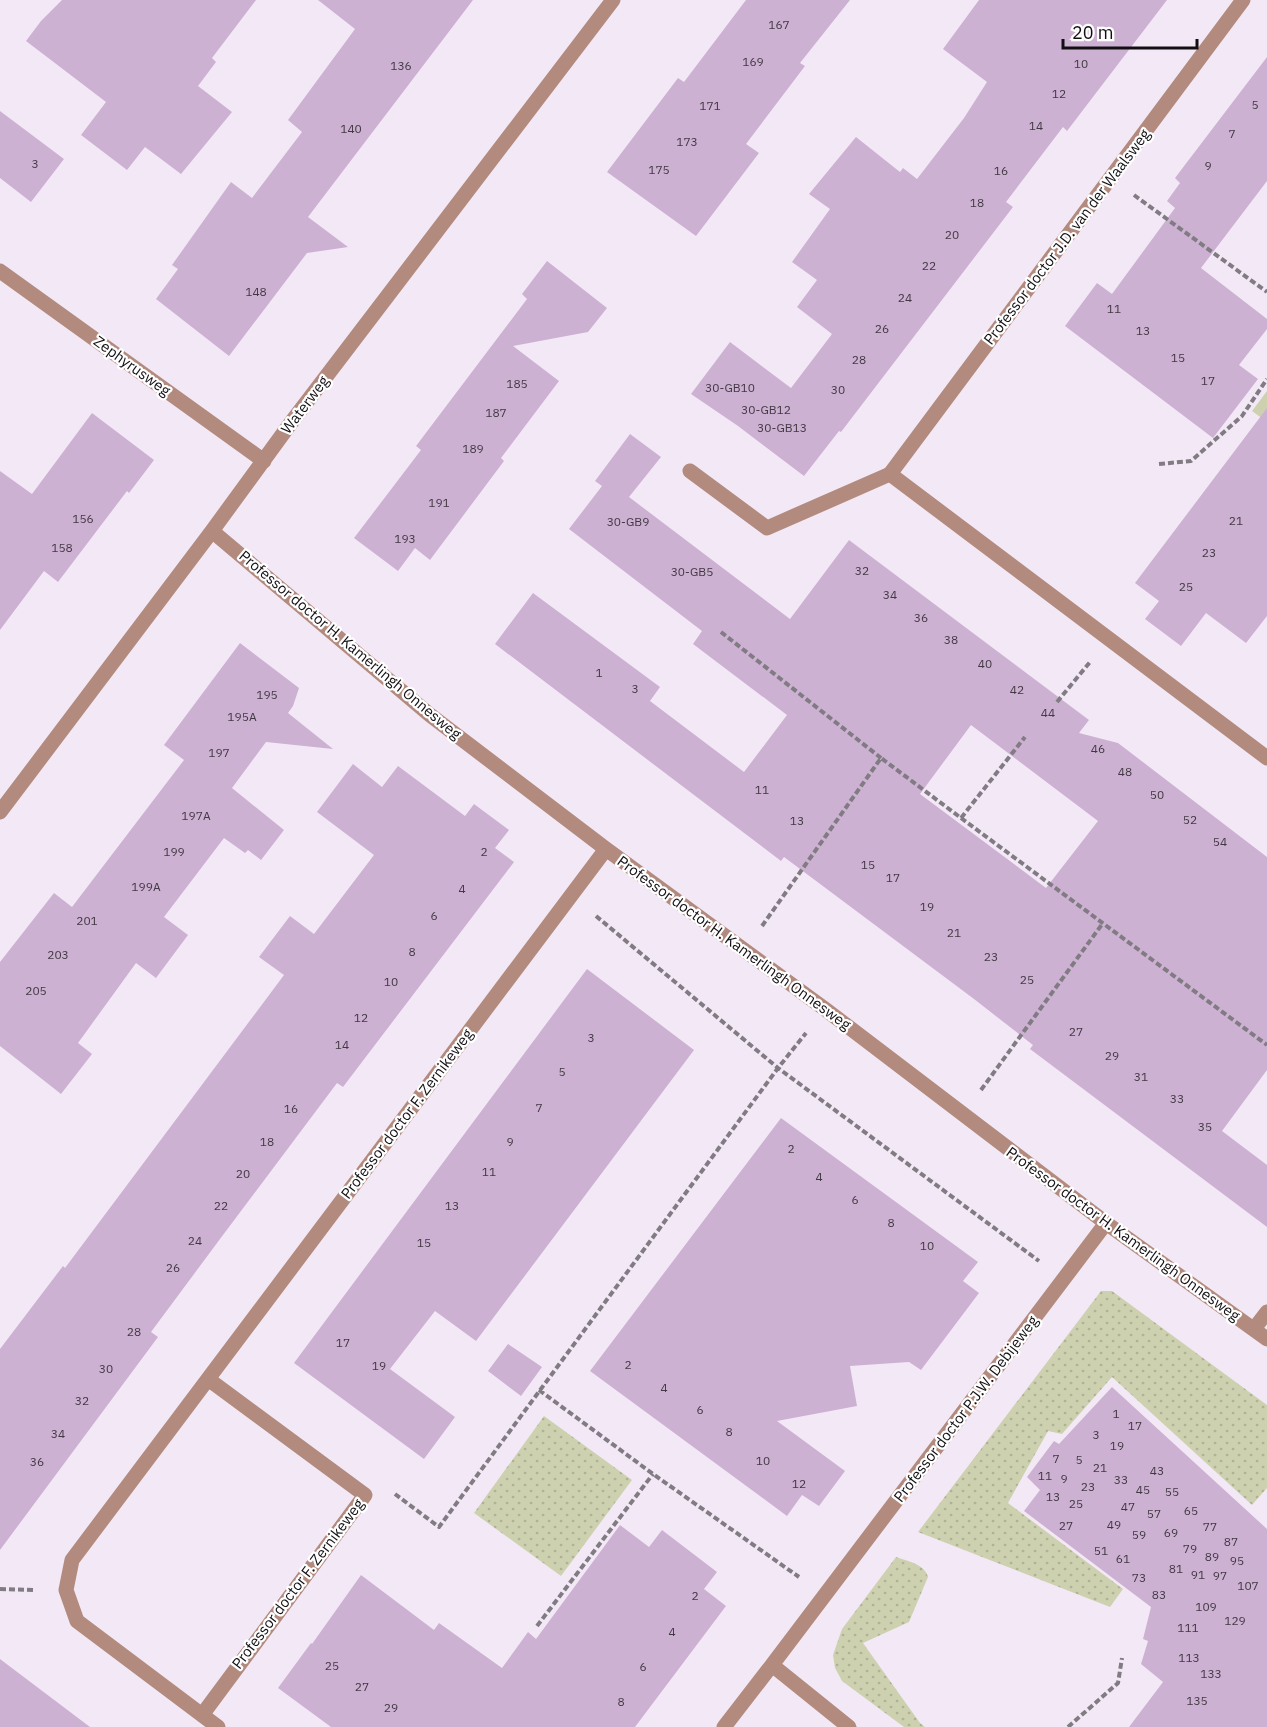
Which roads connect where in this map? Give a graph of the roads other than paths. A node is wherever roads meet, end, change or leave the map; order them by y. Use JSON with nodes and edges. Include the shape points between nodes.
{"nodes":[{"id":1,"x":613,"y":0,"type":"edge"},
{"id":2,"x":1243,"y":0,"type":"edge"},
{"id":3,"x":0,"y":271,"type":"edge"},
{"id":4,"x":264,"y":461,"type":"junction"},
{"id":5,"x":690,"y":471,"type":"dead end"},
{"id":6,"x":890,"y":474,"type":"junction"},
{"id":7,"x":213,"y":531,"type":"junction"},
{"id":8,"x":1267,"y":759,"type":"edge"},
{"id":9,"x":0,"y":812,"type":"edge"},
{"id":10,"x":606,"y":849,"type":"junction"},
{"id":11,"x":1106,"y":1223,"type":"junction"},
{"id":12,"x":1267,"y":1312,"type":"edge"},
{"id":13,"x":1254,"y":1329,"type":"junction"},
{"id":14,"x":1267,"y":1339,"type":"edge"},
{"id":15,"x":208,"y":1379,"type":"junction"},
{"id":16,"x":772,"y":1665,"type":"junction"},
{"id":17,"x":202,"y":1715,"type":"junction"},
{"id":18,"x":218,"y":1727,"type":"edge"},
{"id":19,"x":724,"y":1727,"type":"edge"},
{"id":20,"x":849,"y":1727,"type":"edge"}],
"edges":[{"from":1,"to":4,"type":"street","name":"Waterweg"},
{"from":2,"to":6,"type":"street","name":"Professor doctor J.D. van der Waalsweg"},
{"from":3,"to":4,"type":"street","name":"Zephyrusweg"},
{"from":4,"to":7,"type":"street","name":"Waterweg"},
{"from":5,"to":6,"type":"street","name":"Professor doctor J.D. van der Waalsweg","via":[[766,528]]},
{"from":6,"to":8,"type":"street"},
{"from":7,"to":9,"type":"street","name":"Waterweg"},
{"from":7,"to":10,"type":"street","name":"Professor doctor H. Kamerlingh Onnesweg","via":[[430,715]]},
{"from":10,"to":11,"type":"street","name":"Professor doctor H. Kamerlingh Onnesweg","via":[[825,1009]]},
{"from":10,"to":15,"type":"street","name":"Professor doctor F. Zernikeweg"},
{"from":11,"to":13,"type":"street","name":"Professor doctor H. Kamerlingh Onnesweg"},
{"from":11,"to":16,"type":"street","name":"Professor doctor P.J.W. Debijeweg"},
{"from":12,"to":13,"type":"street"},
{"from":13,"to":14,"type":"street","name":"Professor doctor H. Kamerlingh Onnesweg"},
{"from":15,"to":17,"type":"street","name":"Professor doctor F. Zernikeweg","via":[[72,1560],[66,1590],[77,1621]]},
{"from":15,"to":17,"type":"street","name":"Professor doctor F. Zernikeweg","via":[[364,1495]]},
{"from":16,"to":19,"type":"street","name":"Professor doctor P.J.W. Debijeweg"},
{"from":16,"to":20,"type":"street"},
{"from":17,"to":18,"type":"street","name":"Professor doctor F. Zernikeweg"}]}
